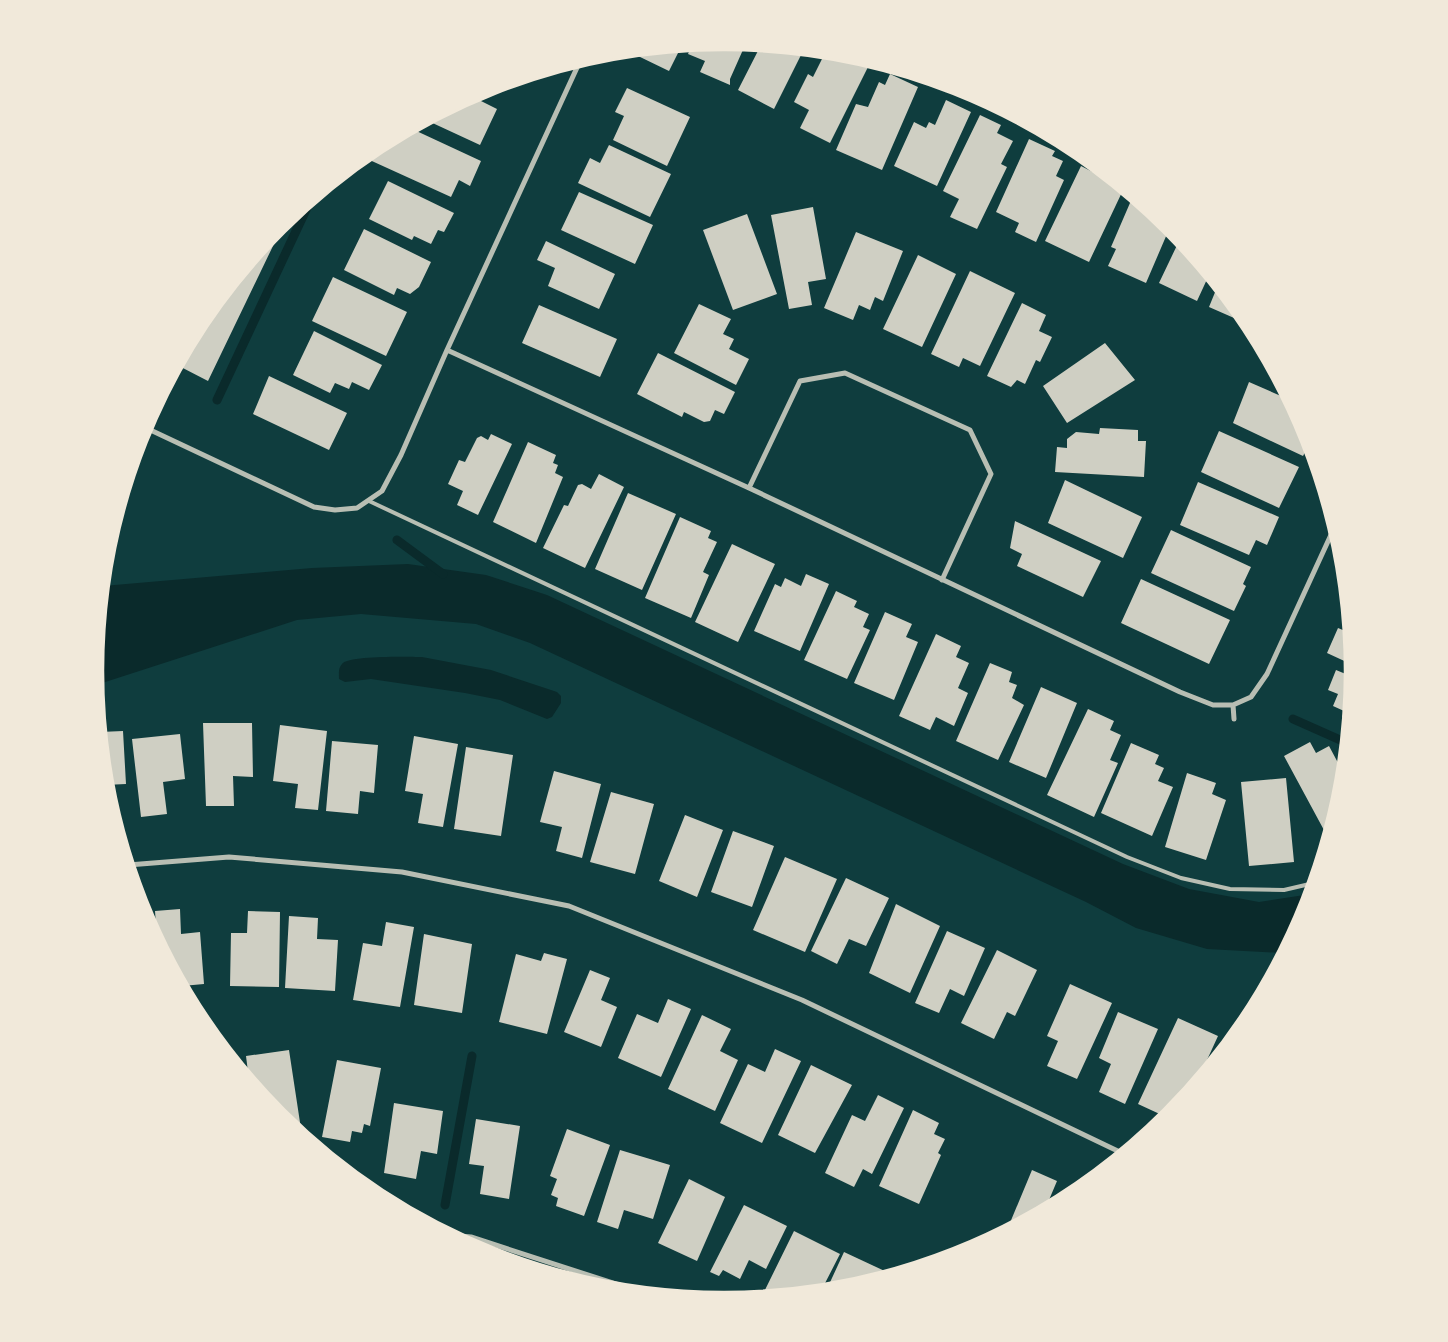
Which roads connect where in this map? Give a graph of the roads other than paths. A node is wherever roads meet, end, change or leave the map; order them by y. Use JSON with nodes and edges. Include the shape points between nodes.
{"nodes":[{"id":1,"x":577,"y":68,"type":"edge"},
{"id":2,"x":447,"y":350,"type":"junction"},
{"id":3,"x":152,"y":430,"type":"edge"},
{"id":4,"x":749,"y":488,"type":"junction"},
{"id":5,"x":369,"y":500,"type":"junction"},
{"id":6,"x":1330,"y":537,"type":"edge"},
{"id":7,"x":942,"y":580,"type":"junction"},
{"id":8,"x":1233,"y":704,"type":"junction"},
{"id":9,"x":1234,"y":719,"type":"dead end"},
{"id":10,"x":134,"y":865,"type":"edge"},
{"id":11,"x":1307,"y":885,"type":"edge"},
{"id":12,"x":1118,"y":1151,"type":"edge"},
{"id":13,"x":468,"y":1237,"type":"edge"},
{"id":14,"x":604,"y":1280,"type":"edge"}],
"edges":[{"from":1,"to":2,"type":"street"},
{"from":2,"to":4,"type":"street"},
{"from":2,"to":5,"type":"street","via":[[401,455],[382,491]]},
{"from":3,"to":5,"type":"street","via":[[314,507],[335,510],[358,508]]},
{"from":4,"to":7,"type":"street"},
{"from":4,"to":7,"type":"street","via":[[800,381],[846,373],[970,430],[991,474]]},
{"from":5,"to":11,"type":"lane","via":[[1127,857],[1181,878],[1230,889],[1284,890]]},
{"from":6,"to":8,"type":"street","via":[[1267,674],[1251,697]]},
{"from":7,"to":8,"type":"street","via":[[1180,692],[1213,705]]},
{"from":8,"to":9,"type":"street"},
{"from":10,"to":12,"type":"street","via":[[229,857],[402,872],[569,906],[802,1000]]},
{"from":13,"to":14,"type":"street"}]}
